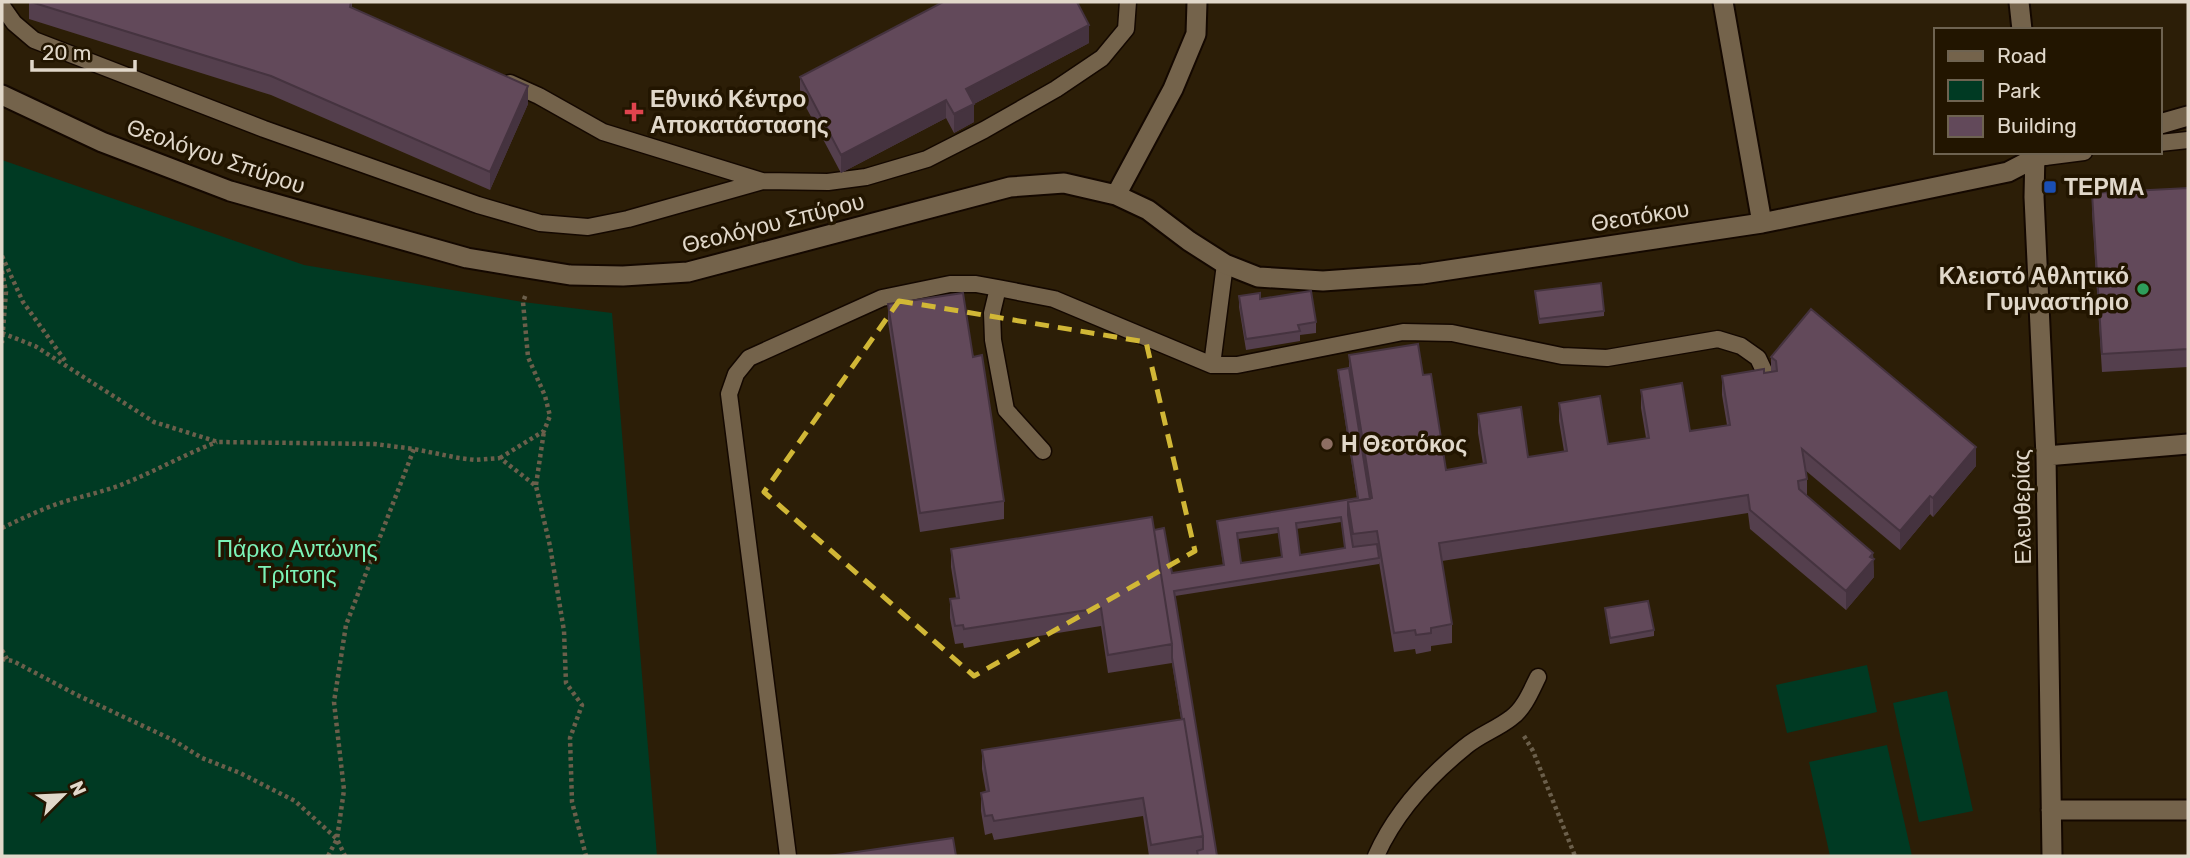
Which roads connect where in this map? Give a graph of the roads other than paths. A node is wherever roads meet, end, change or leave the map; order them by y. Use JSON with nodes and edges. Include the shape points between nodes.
{"nodes":[{"id":1,"x":1128,"y":2,"type":"edge"},
{"id":2,"x":1197,"y":2,"type":"edge"},
{"id":3,"x":1723,"y":2,"type":"edge"},
{"id":4,"x":2019,"y":2,"type":"edge"},
{"id":5,"x":2,"y":6,"type":"edge"},
{"id":6,"x":2022,"y":28,"type":"edge"},
{"id":7,"x":490,"y":73,"type":"edge"},
{"id":8,"x":2,"y":96,"type":"edge"},
{"id":9,"x":2188,"y":116,"type":"edge"},
{"id":10,"x":2162,"y":123,"type":"edge"},
{"id":11,"x":2188,"y":140,"type":"edge"},
{"id":12,"x":2162,"y":144,"type":"edge"},
{"id":13,"x":2035,"y":155,"type":"edge"},
{"id":14,"x":763,"y":181,"type":"junction"},
{"id":15,"x":1116,"y":195,"type":"junction"},
{"id":16,"x":1762,"y":223,"type":"junction"},
{"id":17,"x":1225,"y":264,"type":"junction"},
{"id":18,"x":998,"y":288,"type":"junction"},
{"id":19,"x":1212,"y":365,"type":"junction"},
{"id":20,"x":1765,"y":373,"type":"edge"},
{"id":21,"x":2188,"y":444,"type":"edge"},
{"id":22,"x":1043,"y":451,"type":"dead end"},
{"id":23,"x":2046,"y":456,"type":"junction"},
{"id":24,"x":1538,"y":677,"type":"dead end"},
{"id":25,"x":2051,"y":810,"type":"junction"},
{"id":26,"x":2188,"y":810,"type":"edge"},
{"id":27,"x":788,"y":856,"type":"edge"},
{"id":28,"x":1376,"y":856,"type":"edge"},
{"id":29,"x":2052,"y":856,"type":"edge"}],
"edges":[{"from":1,"to":14,"type":"lane","via":[[1126,29],[1102,58],[1044,96],[927,159],[866,177],[828,182]]},
{"from":2,"to":15,"type":"street","via":[[1196,34],[1173,89]]},
{"from":3,"to":16,"type":"street"},
{"from":4,"to":6,"type":"street"},
{"from":5,"to":14,"type":"lane","via":[[34,40],[264,129],[540,223],[588,227]]},
{"from":7,"to":14,"type":"lane","via":[[603,132]]},
{"from":8,"to":15,"type":"street","name":"Θεολόγου Σπύρου","via":[[102,142],[230,191],[467,258],[570,275],[688,272],[1010,187],[1064,183]]},
{"from":9,"to":10,"type":"street"},
{"from":11,"to":12,"type":"lane"},
{"from":13,"to":16,"type":"street","name":"Θεοτόκου","via":[[2008,172]]},
{"from":13,"to":23,"type":"street","name":"Ελευθερίας"},
{"from":15,"to":17,"type":"street","name":"Θεολόγου Σπύρου","via":[[1148,211]]},
{"from":16,"to":17,"type":"street","name":"Θεοτόκου","via":[[1422,274],[1322,281],[1258,276]]},
{"from":17,"to":19,"type":"lane"},
{"from":18,"to":19,"type":"lane","via":[[1054,299]]},
{"from":18,"to":22,"type":"lane","via":[[992,313],[993,340],[1006,410]]},
{"from":18,"to":27,"type":"lane","via":[[950,284],[882,298],[749,358],[736,374],[729,394]]},
{"from":19,"to":20,"type":"lane","via":[[1237,365],[1403,332],[1452,333],[1562,356],[1607,358],[1718,339],[1741,346],[1758,358]]},
{"from":21,"to":23,"type":"street"},
{"from":23,"to":25,"type":"street","name":"Ελευθερίας"},
{"from":24,"to":28,"type":"lane","via":[[1513,717],[1466,746],[1405,805]]},
{"from":25,"to":26,"type":"street"},
{"from":25,"to":29,"type":"street","name":"Ελευθερίας"}]}
